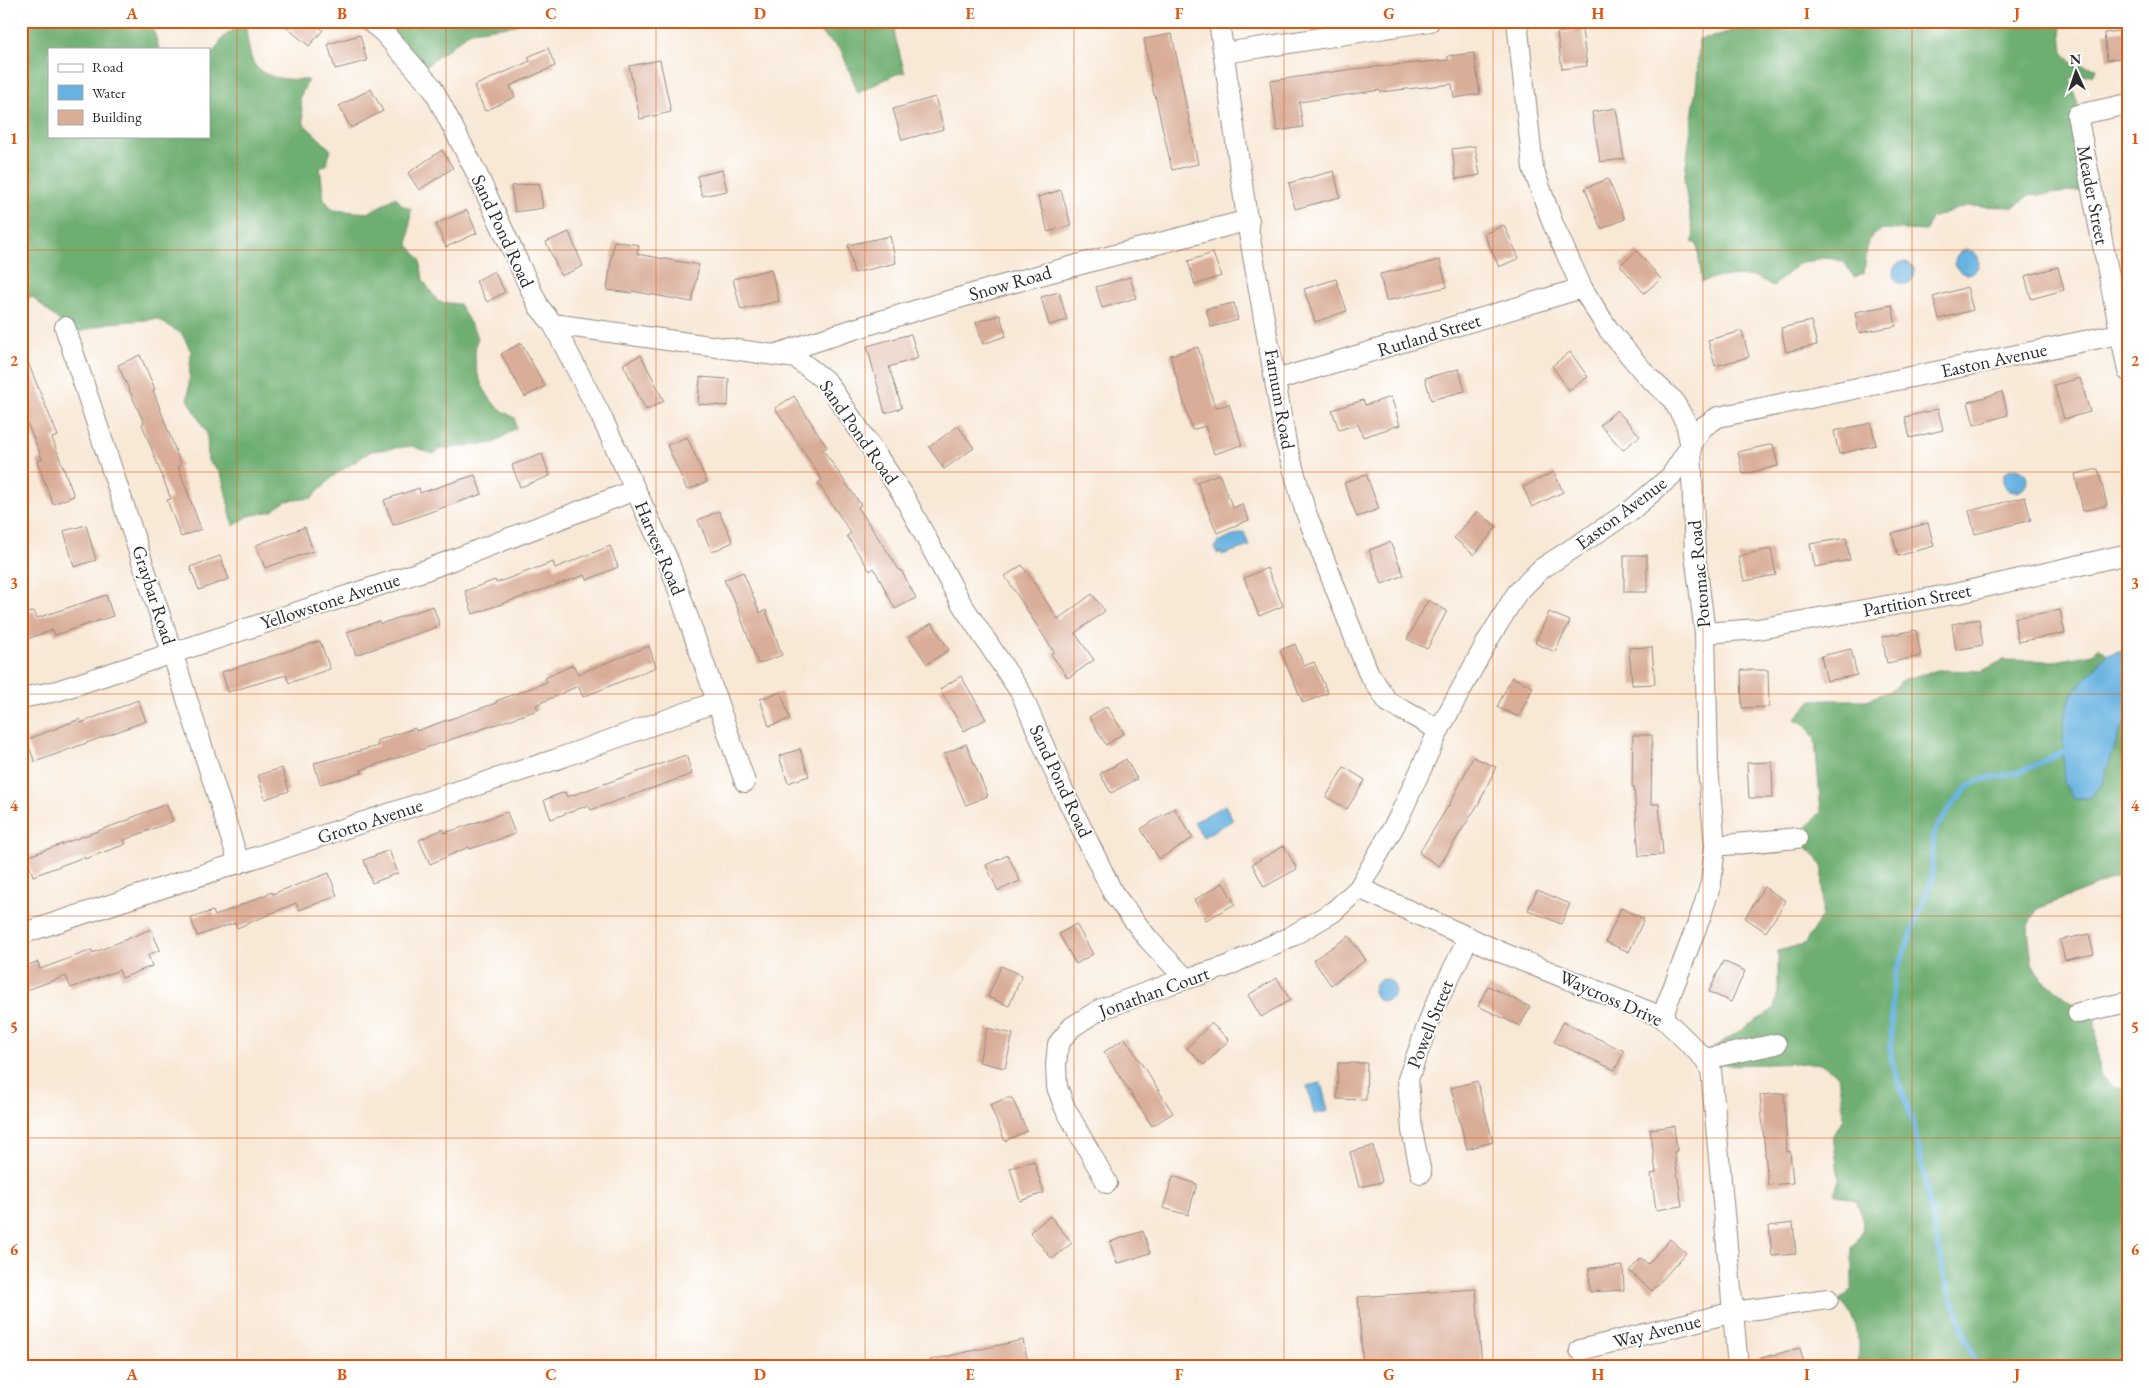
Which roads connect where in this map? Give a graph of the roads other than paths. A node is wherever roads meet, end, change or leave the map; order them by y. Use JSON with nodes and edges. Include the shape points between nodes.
{"nodes":[{"id":1,"x":370,"y":21,"type":"edge"},
{"id":2,"x":1219,"y":21,"type":"edge"},
{"id":3,"x":1430,"y":21,"type":"edge"},
{"id":4,"x":1517,"y":21,"type":"edge"},
{"id":5,"x":1225,"y":53,"type":"junction"},
{"id":6,"x":2128,"y":104,"type":"edge"},
{"id":7,"x":1249,"y":220,"type":"junction"},
{"id":8,"x":1582,"y":288,"type":"junction"},
{"id":9,"x":553,"y":324,"type":"junction"},
{"id":10,"x":65,"y":326,"type":"dead end"},
{"id":11,"x":2124,"y":333,"type":"edge"},
{"id":12,"x":774,"y":355,"type":"junction"},
{"id":13,"x":2128,"y":371,"type":"edge"},
{"id":14,"x":1276,"y":380,"type":"junction"},
{"id":15,"x":1691,"y":447,"type":"junction"},
{"id":16,"x":635,"y":490,"type":"junction"},
{"id":17,"x":2128,"y":554,"type":"edge"},
{"id":18,"x":1705,"y":633,"type":"junction"},
{"id":19,"x":172,"y":652,"type":"junction"},
{"id":20,"x":21,"y":698,"type":"edge"},
{"id":21,"x":716,"y":702,"type":"junction"},
{"id":22,"x":1439,"y":730,"type":"junction"},
{"id":23,"x":744,"y":782,"type":"dead end"},
{"id":24,"x":1797,"y":838,"type":"dead end"},
{"id":25,"x":1715,"y":846,"type":"junction"},
{"id":26,"x":239,"y":864,"type":"junction"},
{"id":27,"x":1359,"y":888,"type":"junction"},
{"id":28,"x":21,"y":934,"type":"edge"},
{"id":29,"x":1468,"y":937,"type":"junction"},
{"id":30,"x":1186,"y":979,"type":"junction"},
{"id":31,"x":2128,"y":1002,"type":"edge"},
{"id":32,"x":2078,"y":1013,"type":"dead end"},
{"id":33,"x":1662,"y":1017,"type":"junction"},
{"id":34,"x":1776,"y":1044,"type":"dead end"},
{"id":35,"x":1705,"y":1059,"type":"junction"},
{"id":36,"x":1421,"y":1173,"type":"dead end"},
{"id":37,"x":1107,"y":1183,"type":"dead end"},
{"id":38,"x":1828,"y":1299,"type":"dead end"},
{"id":39,"x":1734,"y":1312,"type":"junction"},
{"id":40,"x":1580,"y":1350,"type":"dead end"},
{"id":41,"x":1738,"y":1367,"type":"edge"}],
"edges":[{"from":1,"to":9,"type":"street","name":"Sand Pond Road","via":[[432,87],[475,170],[539,308]]},
{"from":2,"to":5,"type":"street","name":"Farnum Road"},
{"from":3,"to":5,"type":"street"},
{"from":4,"to":8,"type":"street","name":"Potomac Road","via":[[1534,169],[1553,224]]},
{"from":5,"to":7,"type":"street","name":"Farnum Road","via":[[1232,121]]},
{"from":6,"to":11,"type":"street","name":"Meader Street","via":[[2077,115]]},
{"from":7,"to":12,"type":"street","name":"Snow Road","via":[[1000,285]]},
{"from":7,"to":14,"type":"street","name":"Farnum Road"},
{"from":8,"to":14,"type":"street","name":"Rutland Street"},
{"from":8,"to":15,"type":"street","name":"Potomac Road","via":[[1608,329],[1647,376],[1672,400],[1686,423]]},
{"from":9,"to":12,"type":"street","name":"Sand Pond Road"},
{"from":9,"to":16,"type":"street","name":"Harvest Road"},
{"from":10,"to":19,"type":"street","name":"Graybar Road"},
{"from":11,"to":13,"type":"street","name":"Meader Street"},
{"from":11,"to":15,"type":"street","name":"Easton Avenue","via":[[1718,417],[1703,427]]},
{"from":12,"to":30,"type":"street","name":"Sand Pond Road","via":[[796,358],[827,382],[865,436],[902,493],[962,603],[1021,693],[1061,786],[1113,893],[1148,940]]},
{"from":14,"to":22,"type":"street","name":"Farnum Road","via":[[1286,443],[1304,510],[1368,672],[1388,702]]},
{"from":15,"to":18,"type":"street","name":"Potomac Road","via":[[1695,554]]},
{"from":15,"to":22,"type":"street","name":"Easton Avenue","via":[[1671,476],[1629,512],[1541,569],[1517,593]]},
{"from":16,"to":19,"type":"street","name":"Yellowstone Avenue","via":[[426,570]]},
{"from":16,"to":21,"type":"street","name":"Harvest Road","via":[[668,560]]},
{"from":17,"to":18,"type":"street","name":"Partition Street","via":[[1959,593],[1758,629]]},
{"from":18,"to":25,"type":"street","name":"Potomac Road","via":[[1708,768]]},
{"from":19,"to":20,"type":"street","name":"Yellowstone Avenue","via":[[57,691]]},
{"from":19,"to":26,"type":"street","name":"Graybar Road"},
{"from":21,"to":23,"type":"street","name":"Harvest Road"},
{"from":21,"to":26,"type":"street","name":"Grotto Avenue","via":[[557,759]]},
{"from":22,"to":27,"type":"street","name":"Easton Avenue","via":[[1398,820]]},
{"from":24,"to":25,"type":"street"},
{"from":25,"to":33,"type":"street","name":"Potomac Road","via":[[1711,883]]},
{"from":26,"to":28,"type":"street","name":"Grotto Avenue"},
{"from":27,"to":29,"type":"street","name":"Waycross Drive"},
{"from":27,"to":30,"type":"street","name":"Jonathan Court","via":[[1333,912],[1292,936],[1226,967]]},
{"from":29,"to":33,"type":"street","name":"Waycross Drive"},
{"from":29,"to":36,"type":"street","name":"Powell Street","via":[[1434,1008],[1408,1079],[1412,1130]]},
{"from":30,"to":37,"type":"street","name":"Jonathan Court","via":[[1099,1010],[1072,1027],[1058,1044],[1057,1087],[1065,1108]]},
{"from":31,"to":32,"type":"street"},
{"from":33,"to":35,"type":"street","name":"Waycross Drive"},
{"from":34,"to":35,"type":"street"},
{"from":35,"to":39,"type":"street","name":"Waycross Drive","via":[[1712,1070]]},
{"from":38,"to":39,"type":"street","name":"Way Avenue"},
{"from":39,"to":40,"type":"street","name":"Way Avenue"},
{"from":39,"to":41,"type":"street","name":"Waycross Drive"}]}
